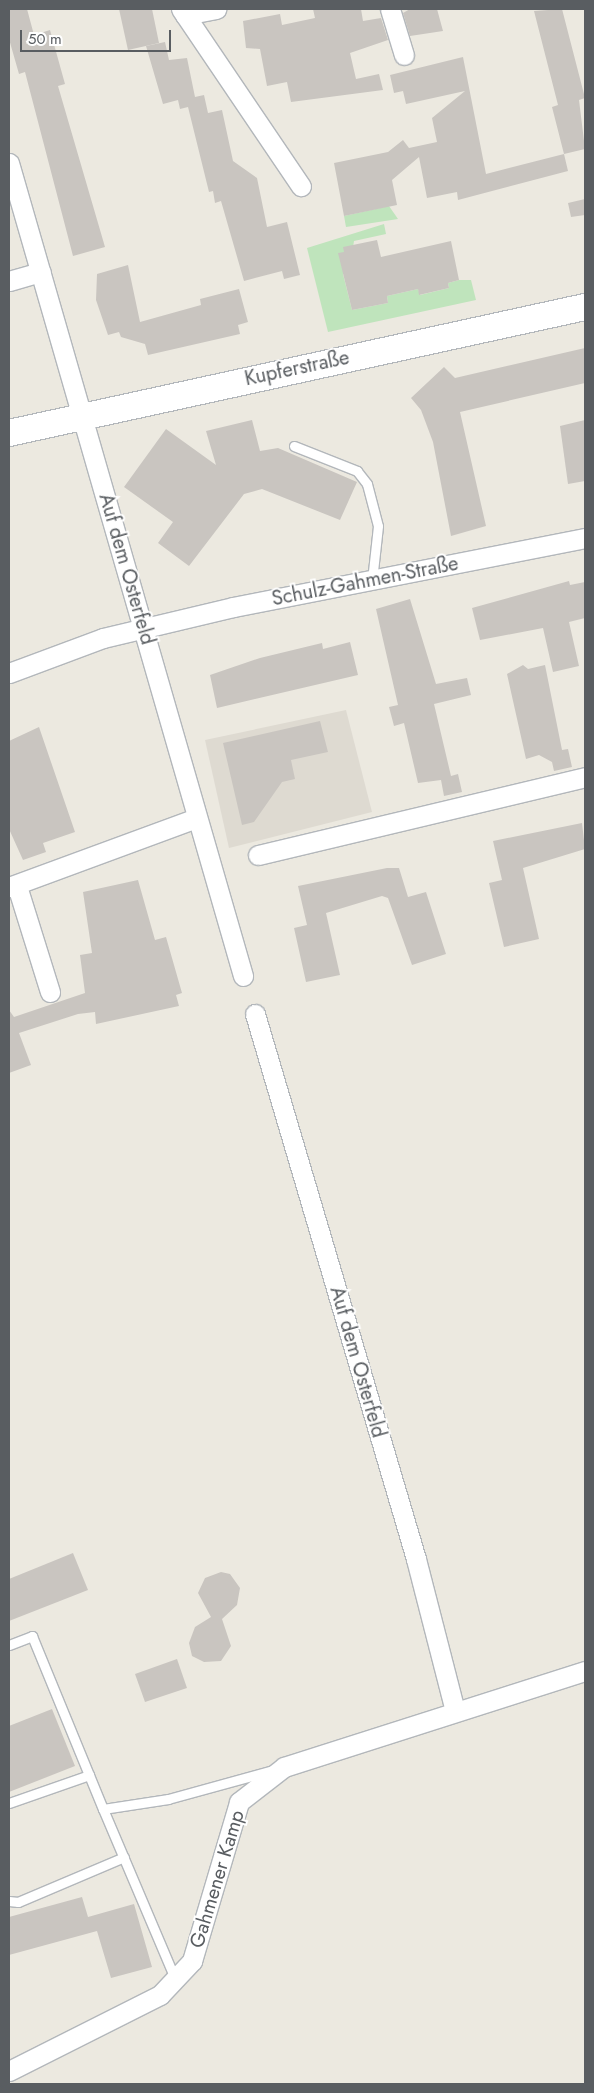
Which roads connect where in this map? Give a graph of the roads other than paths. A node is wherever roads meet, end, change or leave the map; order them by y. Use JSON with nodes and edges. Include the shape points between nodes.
{"nodes":[{"id":1,"x":216,"y":9,"type":"edge"},
{"id":2,"x":390,"y":9,"type":"edge"},
{"id":3,"x":183,"y":12,"type":"edge"},
{"id":4,"x":404,"y":55,"type":"dead end"},
{"id":5,"x":9,"y":163,"type":"edge"},
{"id":6,"x":301,"y":186,"type":"dead end"},
{"id":7,"x":41,"y":272,"type":"junction"},
{"id":8,"x":9,"y":281,"type":"edge"},
{"id":9,"x":585,"y":307,"type":"edge"},
{"id":10,"x":82,"y":417,"type":"junction"},
{"id":11,"x":9,"y":433,"type":"edge"},
{"id":12,"x":294,"y":446,"type":"dead end"},
{"id":13,"x":585,"y":538,"type":"edge"},
{"id":14,"x":372,"y":580,"type":"junction"},
{"id":15,"x":146,"y":629,"type":"junction"},
{"id":16,"x":9,"y":673,"type":"edge"},
{"id":17,"x":585,"y":777,"type":"edge"},
{"id":18,"x":197,"y":818,"type":"junction"},
{"id":19,"x":258,"y":855,"type":"dead end"},
{"id":20,"x":13,"y":887,"type":"edge"},
{"id":21,"x":243,"y":976,"type":"dead end"},
{"id":22,"x":50,"y":992,"type":"dead end"},
{"id":23,"x":255,"y":1014,"type":"dead end"},
{"id":24,"x":9,"y":1645,"type":"edge"},
{"id":25,"x":585,"y":1671,"type":"edge"},
{"id":26,"x":456,"y":1711,"type":"junction"},
{"id":27,"x":284,"y":1767,"type":"junction"},
{"id":28,"x":88,"y":1775,"type":"junction"},
{"id":29,"x":9,"y":1803,"type":"edge"},
{"id":30,"x":103,"y":1809,"type":"junction"},
{"id":31,"x":124,"y":1857,"type":"junction"},
{"id":32,"x":9,"y":1902,"type":"edge"},
{"id":33,"x":174,"y":1979,"type":"junction"},
{"id":34,"x":9,"y":2071,"type":"edge"}],
"edges":[{"from":1,"to":3,"type":"street"},
{"from":2,"to":4,"type":"street"},
{"from":3,"to":6,"type":"street"},
{"from":5,"to":7,"type":"street","name":"Auf dem Osterfeld"},
{"from":7,"to":8,"type":"street"},
{"from":7,"to":10,"type":"street","name":"Auf dem Osterfeld"},
{"from":9,"to":10,"type":"street","name":"Kupferstraße"},
{"from":10,"to":11,"type":"street","name":"Kupferstraße"},
{"from":10,"to":15,"type":"street","name":"Auf dem Osterfeld"},
{"from":12,"to":14,"type":"lane","via":[[357,471],[367,484],[378,526]]},
{"from":13,"to":14,"type":"street","name":"Schulz-Gahmen-Straße"},
{"from":14,"to":15,"type":"street","name":"Schulz-Gahmen-Straße","via":[[233,607]]},
{"from":15,"to":16,"type":"street","name":"Schulz-Gahmen-Straße","via":[[103,638]]},
{"from":15,"to":18,"type":"street","name":"Auf dem Osterfeld"},
{"from":17,"to":19,"type":"street"},
{"from":18,"to":20,"type":"street"},
{"from":18,"to":21,"type":"street","name":"Auf dem Osterfeld"},
{"from":20,"to":22,"type":"street"},
{"from":23,"to":26,"type":"street","name":"Auf dem Osterfeld","via":[[416,1559]]},
{"from":24,"to":28,"type":"lane","via":[[32,1636]]},
{"from":25,"to":26,"type":"street","name":"Gahmener Kamp"},
{"from":26,"to":27,"type":"street","name":"Gahmener Kamp"},
{"from":27,"to":30,"type":"lane","via":[[168,1799]]},
{"from":27,"to":33,"type":"street","name":"Gahmener Kamp","via":[[239,1802],[192,1960]]},
{"from":28,"to":29,"type":"lane"},
{"from":28,"to":30,"type":"lane"},
{"from":30,"to":31,"type":"lane"},
{"from":31,"to":32,"type":"lane","via":[[18,1902]]},
{"from":31,"to":33,"type":"lane"},
{"from":33,"to":34,"type":"street","name":"Gahmener Kamp","via":[[160,1995]]}]}
